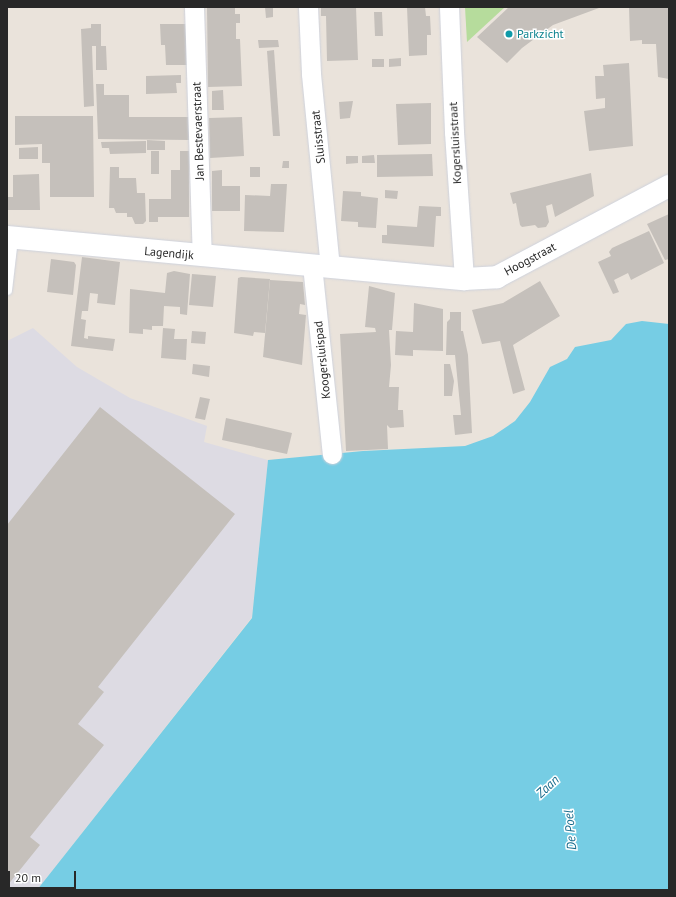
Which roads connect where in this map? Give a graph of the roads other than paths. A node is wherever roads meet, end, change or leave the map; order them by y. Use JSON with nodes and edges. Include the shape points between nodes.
{"nodes":[{"id":1,"x":194,"y":7,"type":"edge"},
{"id":2,"x":308,"y":7,"type":"edge"},
{"id":3,"x":449,"y":7,"type":"edge"},
{"id":4,"x":669,"y":186,"type":"edge"},
{"id":5,"x":10,"y":238,"type":"edge"},
{"id":6,"x":202,"y":256,"type":"junction"},
{"id":7,"x":321,"y":266,"type":"junction"},
{"id":8,"x":464,"y":278,"type":"junction"},
{"id":9,"x":7,"y":290,"type":"edge"},
{"id":10,"x":332,"y":454,"type":"dead end"}],
"edges":[{"from":1,"to":6,"type":"street","name":"Jan Bestevaerstraat"},
{"from":2,"to":7,"type":"street","name":"Sluisstraat"},
{"from":3,"to":8,"type":"street","name":"Kogersluisstraat"},
{"from":4,"to":8,"type":"street","name":"Hoogstraat","via":[[497,277]]},
{"from":5,"to":6,"type":"street","name":"Lagendijk"},
{"from":5,"to":9,"type":"lane"},
{"from":6,"to":7,"type":"street","name":"Lagendijk"},
{"from":7,"to":8,"type":"street","name":"Hoogstraat"},
{"from":7,"to":10,"type":"street","name":"Koogersluispad"}]}
